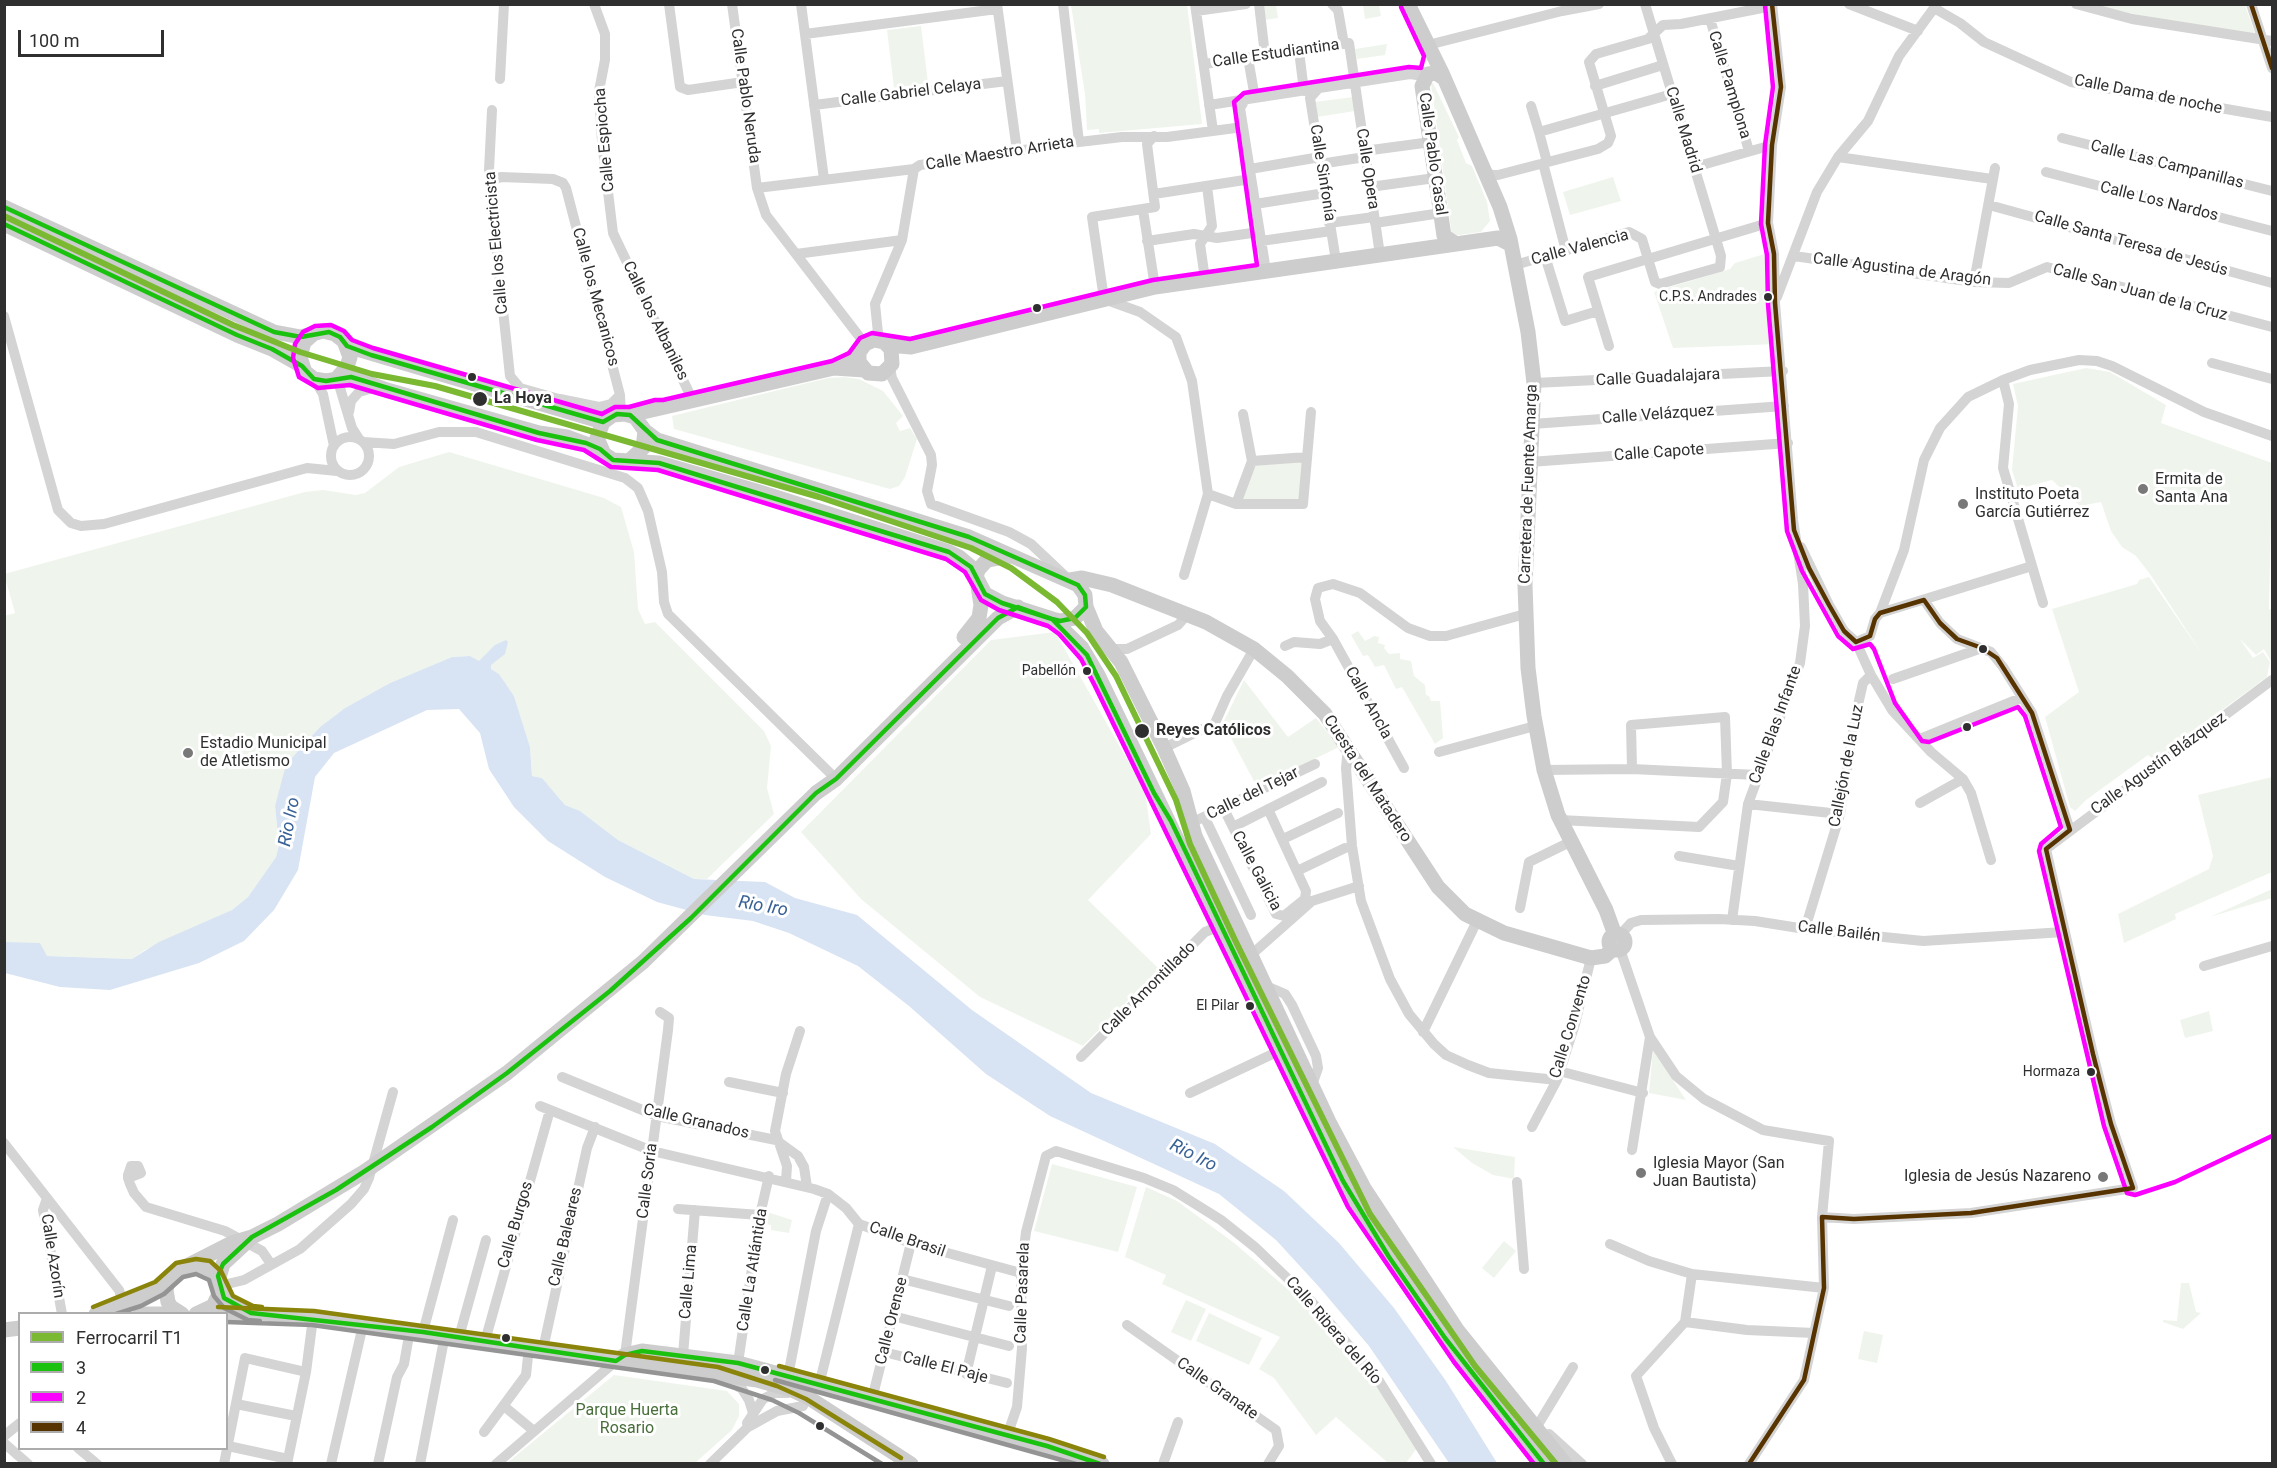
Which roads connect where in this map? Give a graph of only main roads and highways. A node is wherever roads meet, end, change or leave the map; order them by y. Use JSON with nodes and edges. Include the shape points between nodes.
{"nodes":[{"id":1,"x":1408,"y":4,"type":"edge"},
{"id":2,"x":1432,"y":76,"type":"junction"},
{"id":3,"x":1494,"y":199,"type":"junction"},
{"id":4,"x":4,"y":207,"type":"edge"},
{"id":5,"x":4,"y":224,"type":"edge"},
{"id":6,"x":1472,"y":241,"type":"junction"},
{"id":7,"x":1456,"y":244,"type":"junction"},
{"id":8,"x":1510,"y":244,"type":"junction"},
{"id":9,"x":312,"y":335,"type":"junction"},
{"id":10,"x":348,"y":346,"type":"junction"},
{"id":11,"x":878,"y":351,"type":"junction"},
{"id":12,"x":302,"y":366,"type":"junction"},
{"id":13,"x":834,"y":368,"type":"junction"},
{"id":14,"x":864,"y":370,"type":"junction"},
{"id":15,"x":338,"y":378,"type":"junction"},
{"id":16,"x":663,"y":408,"type":"junction"},
{"id":17,"x":625,"y":414,"type":"junction"},
{"id":18,"x":603,"y":422,"type":"junction"},
{"id":19,"x":644,"y":429,"type":"junction"},
{"id":20,"x":600,"y":449,"type":"junction"},
{"id":21,"x":630,"y":460,"type":"junction"},
{"id":22,"x":1013,"y":555,"type":"junction"},
{"id":23,"x":1069,"y":580,"type":"junction"},
{"id":24,"x":977,"y":581,"type":"junction"},
{"id":25,"x":1115,"y":588,"type":"junction"},
{"id":26,"x":1086,"y":605,"type":"junction"},
{"id":27,"x":1018,"y":608,"type":"junction"},
{"id":28,"x":1052,"y":619,"type":"junction"},
{"id":29,"x":816,"y":794,"type":"junction"},
{"id":30,"x":1591,"y":958,"type":"joint"},
{"id":31,"x":224,"y":1253,"type":"junction"},
{"id":32,"x":185,"y":1268,"type":"junction"},
{"id":33,"x":169,"y":1278,"type":"junction"},
{"id":34,"x":219,"y":1285,"type":"junction"},
{"id":35,"x":136,"y":1309,"type":"edge"},
{"id":36,"x":112,"y":1312,"type":"edge"},
{"id":37,"x":164,"y":1312,"type":"edge"},
{"id":38,"x":179,"y":1312,"type":"edge"},
{"id":39,"x":200,"y":1312,"type":"edge"},
{"id":40,"x":251,"y":1313,"type":"junction"},
{"id":41,"x":228,"y":1314,"type":"edge"},
{"id":42,"x":621,"y":1358,"type":"junction"},
{"id":43,"x":769,"y":1387,"type":"junction"},
{"id":44,"x":897,"y":1464,"type":"edge"},
{"id":45,"x":911,"y":1464,"type":"edge"},
{"id":46,"x":1102,"y":1464,"type":"edge"},
{"id":47,"x":1544,"y":1464,"type":"edge"},
{"id":48,"x":1565,"y":1464,"type":"edge"}],
"edges":[{"from":1,"to":2,"type":"main road","name":"Carretera de Fuente Amarga","via":[[1430,50]]},
{"from":2,"to":3,"type":"main road","name":"Carretera de Fuente Amarga","via":[[1482,167]]},
{"from":2,"to":7,"type":"main road","name":"Calle Pablo Casal","via":[[1422,86],[1435,178],[1444,236]]},
{"from":3,"to":6,"type":"main road","via":[[1494,224],[1486,235]]},
{"from":3,"to":8,"type":"main road","name":"Carretera de Fuente Amarga"},
{"from":4,"to":9,"type":"main road","via":[[242,319],[289,337]]},
{"from":5,"to":12,"type":"main road"},
{"from":6,"to":7,"type":"main road"},
{"from":6,"to":8,"type":"main road","via":[[1498,238]]},
{"from":7,"to":11,"type":"main road","via":[[1149,288],[911,347]]},
{"from":8,"to":30,"type":"main road","name":"Carretera de Fuente Amarga","via":[[1534,383],[1525,614],[1535,726],[1560,820],[1617,942],[1605,956]]},
{"from":9,"to":10,"type":"main road","via":[[329,332]]},
{"from":9,"to":12,"type":"main road","via":[[302,347]]},
{"from":10,"to":15,"type":"main road","via":[[349,362]]},
{"from":10,"to":18,"type":"main road"},
{"from":11,"to":13,"type":"main road"},
{"from":11,"to":14,"type":"main road","via":[[859,362]]},
{"from":11,"to":14,"type":"main road","via":[[877,375]]},
{"from":12,"to":15,"type":"main road","via":[[314,379]]},
{"from":13,"to":14,"type":"main road"},
{"from":13,"to":16,"type":"main road"},
{"from":15,"to":20,"type":"main road","via":[[351,377]]},
{"from":16,"to":17,"type":"main road"},
{"from":16,"to":19,"type":"main road","via":[[649,416]]},
{"from":17,"to":18,"type":"main road"},
{"from":17,"to":19,"type":"main road"},
{"from":18,"to":20,"type":"main road","via":[[597,435]]},
{"from":19,"to":21,"type":"main road","via":[[643,448]]},
{"from":19,"to":22,"type":"main road","via":[[657,440],[969,537]]},
{"from":20,"to":21,"type":"main road","via":[[613,460]]},
{"from":21,"to":24,"type":"main road","via":[[647,461],[756,491],[949,552],[967,563]]},
{"from":22,"to":23,"type":"main road"},
{"from":22,"to":24,"type":"main road","via":[[987,560],[978,570]]},
{"from":23,"to":25,"type":"main road","name":"Cuesta del Matadero","via":[[1082,578]]},
{"from":23,"to":26,"type":"main road","via":[[1081,588]]},
{"from":24,"to":27,"type":"main road","via":[[992,599]]},
{"from":24,"to":29,"type":"main road","via":[[981,605],[976,624],[830,773]]},
{"from":25,"to":26,"type":"main road","via":[[1095,594]]},
{"from":25,"to":30,"type":"main road","name":"Cuesta del Matadero","via":[[1217,627],[1254,650],[1315,702],[1454,906],[1504,933]]},
{"from":26,"to":28,"type":"main road","via":[[1075,618]]},
{"from":26,"to":48,"type":"main road","via":[[1096,631],[1126,670],[1164,748],[1198,820],[1264,985],[1381,1216],[1458,1331]]},
{"from":27,"to":28,"type":"main road"},
{"from":27,"to":29,"type":"main road","via":[[998,618],[836,780]]},
{"from":28,"to":47,"type":"main road","via":[[1072,637],[1092,665],[1363,1217],[1460,1358]]},
{"from":29,"to":31,"type":"main road","via":[[643,962],[507,1073],[364,1172],[252,1237],[232,1242]]},
{"from":31,"to":32,"type":"main road"},
{"from":31,"to":34,"type":"main road"},
{"from":32,"to":33,"type":"main road"},
{"from":32,"to":34,"type":"main road","via":[[207,1268]]},
{"from":33,"to":35,"type":"main road"},
{"from":33,"to":38,"type":"main road","via":[[168,1302]]},
{"from":34,"to":39,"type":"main road","via":[[216,1303]]},
{"from":34,"to":40,"type":"main road","via":[[228,1302]]},
{"from":35,"to":36,"type":"main road"},
{"from":35,"to":37,"type":"main road"},
{"from":40,"to":41,"type":"main road"},
{"from":40,"to":42,"type":"main road"},
{"from":42,"to":43,"type":"main road","via":[[720,1376],[724,1373]]},
{"from":42,"to":46,"type":"main road","via":[[642,1351],[738,1363]]},
{"from":43,"to":44,"type":"main road"},
{"from":43,"to":45,"type":"main road","via":[[792,1389]]}]}
